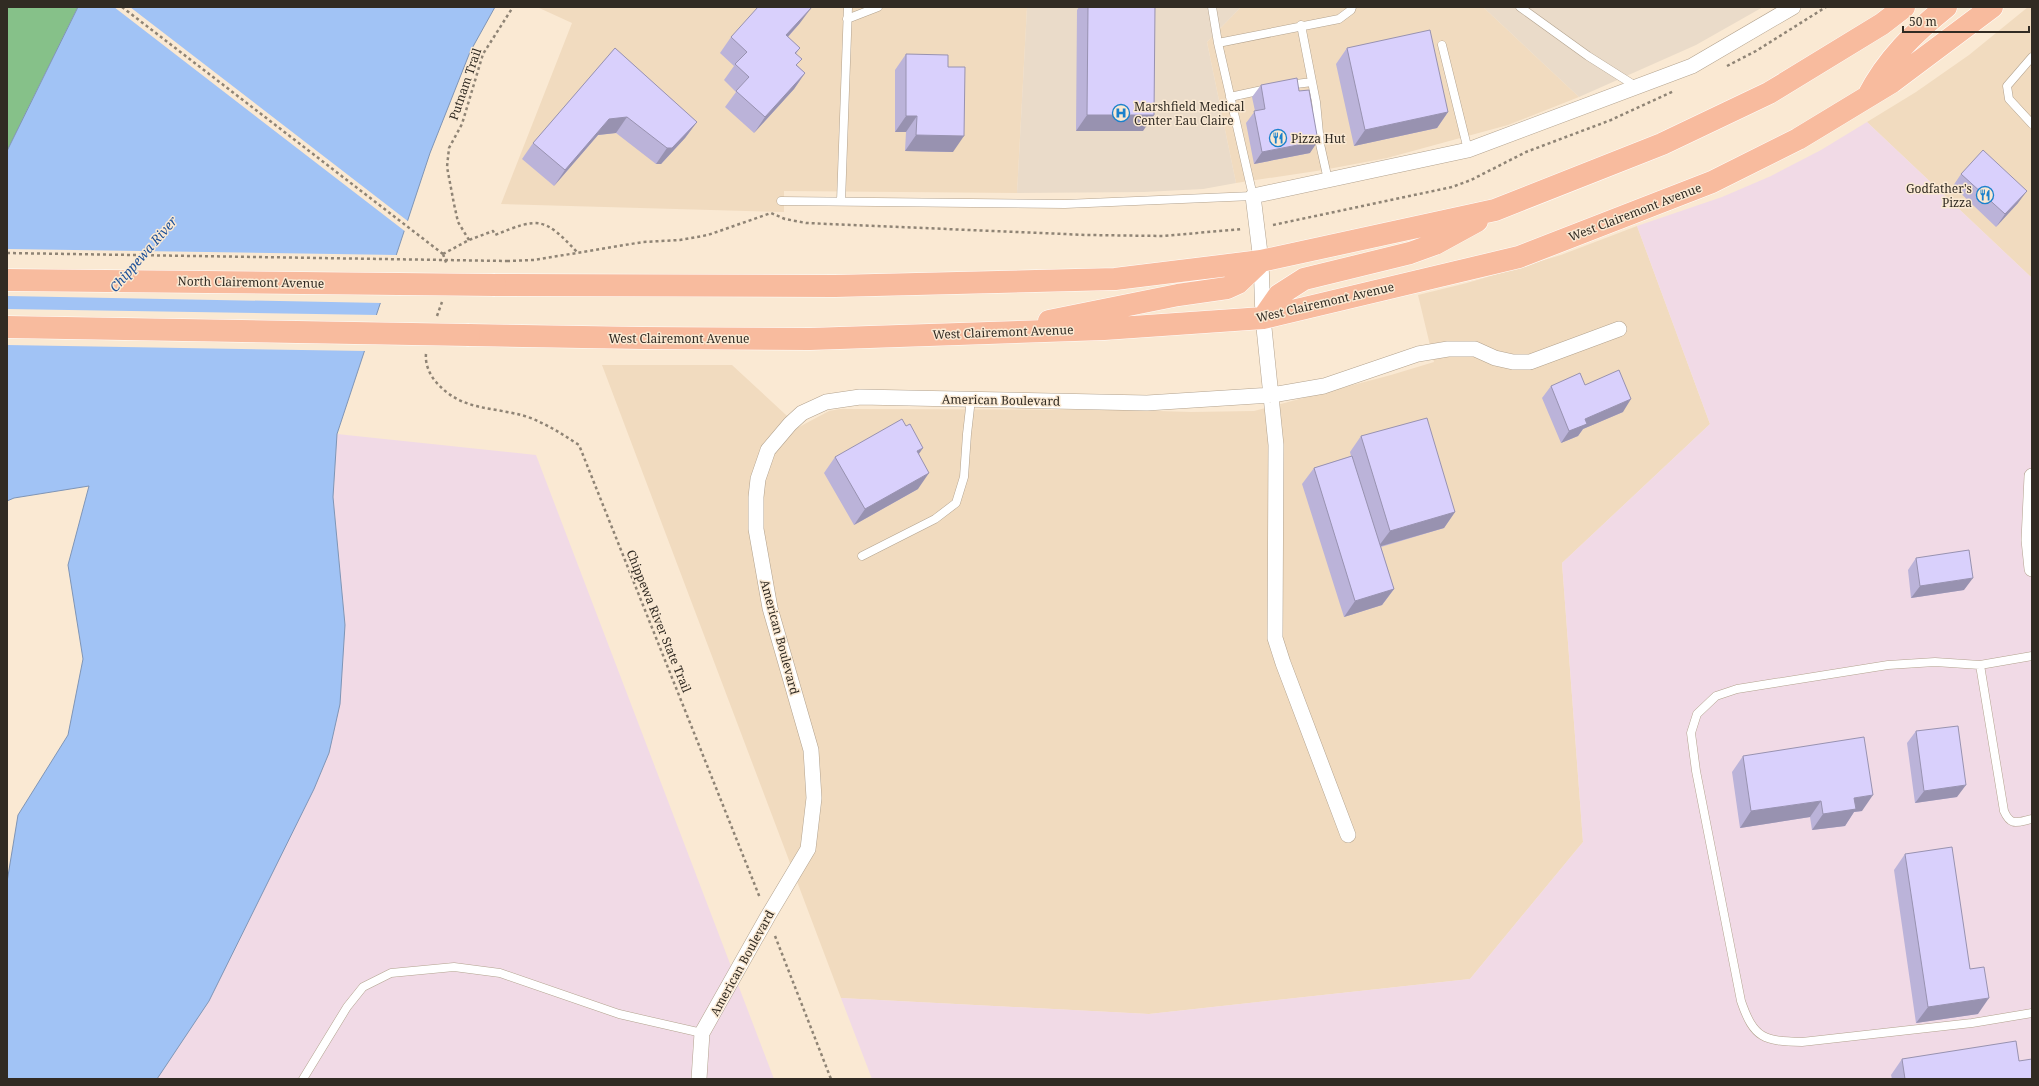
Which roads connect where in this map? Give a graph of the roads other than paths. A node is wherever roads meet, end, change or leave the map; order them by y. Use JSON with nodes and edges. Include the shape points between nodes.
{"nodes":[{"id":1,"x":848,"y":7,"type":"edge"},
{"id":2,"x":878,"y":7,"type":"edge"},
{"id":3,"x":1212,"y":7,"type":"edge"},
{"id":4,"x":1352,"y":7,"type":"edge"},
{"id":5,"x":1520,"y":7,"type":"edge"},
{"id":6,"x":1793,"y":7,"type":"edge"},
{"id":7,"x":1904,"y":7,"type":"edge"},
{"id":8,"x":1946,"y":7,"type":"edge"},
{"id":9,"x":1992,"y":7,"type":"edge"},
{"id":10,"x":848,"y":19,"type":"junction"},
{"id":11,"x":1301,"y":25,"type":"junction"},
{"id":12,"x":1218,"y":43,"type":"junction"},
{"id":13,"x":1442,"y":45,"type":"dead end"},
{"id":14,"x":2032,"y":57,"type":"edge"},
{"id":15,"x":1312,"y":82,"type":"junction"},
{"id":16,"x":1637,"y":87,"type":"junction"},
{"id":17,"x":1230,"y":97,"type":"junction"},
{"id":18,"x":1868,"y":97,"type":"junction"},
{"id":19,"x":2032,"y":124,"type":"edge"},
{"id":20,"x":1468,"y":150,"type":"junction"},
{"id":21,"x":1328,"y":180,"type":"junction"},
{"id":22,"x":1253,"y":196,"type":"junction"},
{"id":23,"x":780,"y":201,"type":"dead end"},
{"id":24,"x":842,"y":201,"type":"junction"},
{"id":25,"x":1496,"y":210,"type":"junction"},
{"id":26,"x":1261,"y":261,"type":"junction"},
{"id":27,"x":7,"y":280,"type":"edge"},
{"id":28,"x":1262,"y":318,"type":"junction"},
{"id":29,"x":7,"y":327,"type":"edge"},
{"id":30,"x":1619,"y":329,"type":"dead end"},
{"id":31,"x":995,"y":333,"type":"junction"},
{"id":32,"x":1272,"y":395,"type":"junction"},
{"id":33,"x":971,"y":399,"type":"junction"},
{"id":34,"x":2032,"y":476,"type":"edge"},
{"id":35,"x":862,"y":556,"type":"dead end"},
{"id":36,"x":2032,"y":569,"type":"edge"},
{"id":37,"x":2032,"y":656,"type":"edge"},
{"id":38,"x":1980,"y":665,"type":"junction"},
{"id":39,"x":2032,"y":819,"type":"edge"},
{"id":40,"x":1348,"y":835,"type":"dead end"},
{"id":41,"x":2032,"y":1013,"type":"edge"},
{"id":42,"x":702,"y":1033,"type":"junction"},
{"id":43,"x":303,"y":1079,"type":"edge"},
{"id":44,"x":699,"y":1079,"type":"edge"}],
"edges":[{"from":1,"to":10,"type":"lane"},
{"from":2,"to":10,"type":"lane"},
{"from":3,"to":12,"type":"lane"},
{"from":4,"to":11,"type":"lane","via":[[1339,18]]},
{"from":5,"to":16,"type":"lane","via":[[1588,56]]},
{"from":6,"to":16,"type":"street","via":[[1692,66]]},
{"from":7,"to":25,"type":"main road","via":[[1882,24],[1770,93],[1662,144]]},
{"from":8,"to":18,"type":"main road","via":[[1899,49],[1882,71]]},
{"from":9,"to":18,"type":"main road","name":"West Clairemont Avenue","via":[[1939,48]]},
{"from":10,"to":24,"type":"lane"},
{"from":11,"to":12,"type":"lane"},
{"from":11,"to":15,"type":"lane"},
{"from":12,"to":17,"type":"lane"},
{"from":13,"to":20,"type":"lane"},
{"from":14,"to":19,"type":"lane","via":[[2007,86],[2009,99]]},
{"from":15,"to":17,"type":"lane"},
{"from":15,"to":21,"type":"lane","via":[[1320,144]]},
{"from":16,"to":20,"type":"street"},
{"from":17,"to":22,"type":"lane"},
{"from":18,"to":28,"type":"main road","name":"West Clairemont Avenue","via":[[1798,139],[1712,182],[1519,257]]},
{"from":20,"to":21,"type":"street"},
{"from":21,"to":22,"type":"street"},
{"from":22,"to":24,"type":"lane","via":[[1065,204]]},
{"from":22,"to":26,"type":"street"},
{"from":23,"to":24,"type":"lane"},
{"from":25,"to":26,"type":"main road"},
{"from":25,"to":28,"type":"main road","via":[[1436,244],[1410,253],[1304,279],[1279,295]]},
{"from":26,"to":27,"type":"main road","name":"North Clairemont Avenue","bridge":true,"via":[[1115,279],[835,286]]},
{"from":26,"to":28,"type":"street"},
{"from":26,"to":31,"type":"main road","via":[[1238,283],[1227,288],[1142,302]]},
{"from":28,"to":31,"type":"main road","name":"West Clairemont Avenue","via":[[1104,329]]},
{"from":28,"to":32,"type":"street"},
{"from":29,"to":31,"type":"main road","name":"West Clairemont Avenue","bridge":true,"via":[[642,338],[810,339]]},
{"from":30,"to":32,"type":"street","name":"American Boulevard","via":[[1530,362],[1495,358],[1475,349],[1448,349],[1418,354],[1324,386]]},
{"from":32,"to":33,"type":"street","name":"American Boulevard","via":[[1147,403]]},
{"from":32,"to":40,"type":"street","via":[[1276,445],[1275,638]]},
{"from":33,"to":35,"type":"lane","via":[[964,477],[956,503],[935,519]]},
{"from":33,"to":42,"type":"street","name":"American Boulevard","via":[[860,397],[826,402],[802,413],[768,450],[758,478],[756,529],[770,608],[811,750],[814,798],[808,849]]},
{"from":34,"to":36,"type":"street","via":[[2029,540]]},
{"from":37,"to":38,"type":"lane"},
{"from":38,"to":39,"type":"lane","via":[[2004,811],[2008,820],[2015,823]]},
{"from":38,"to":41,"type":"lane","via":[[1934,662],[1888,665],[1737,689],[1716,696],[1697,714],[1691,733],[1696,771],[1741,1002],[1748,1022],[1759,1035],[1778,1042],[1802,1042],[1972,1023]]},
{"from":42,"to":43,"type":"lane","via":[[620,1014],[500,973],[454,967],[391,973],[363,987],[312,1061]]},
{"from":42,"to":44,"type":"street","name":"American Boulevard"}]}
